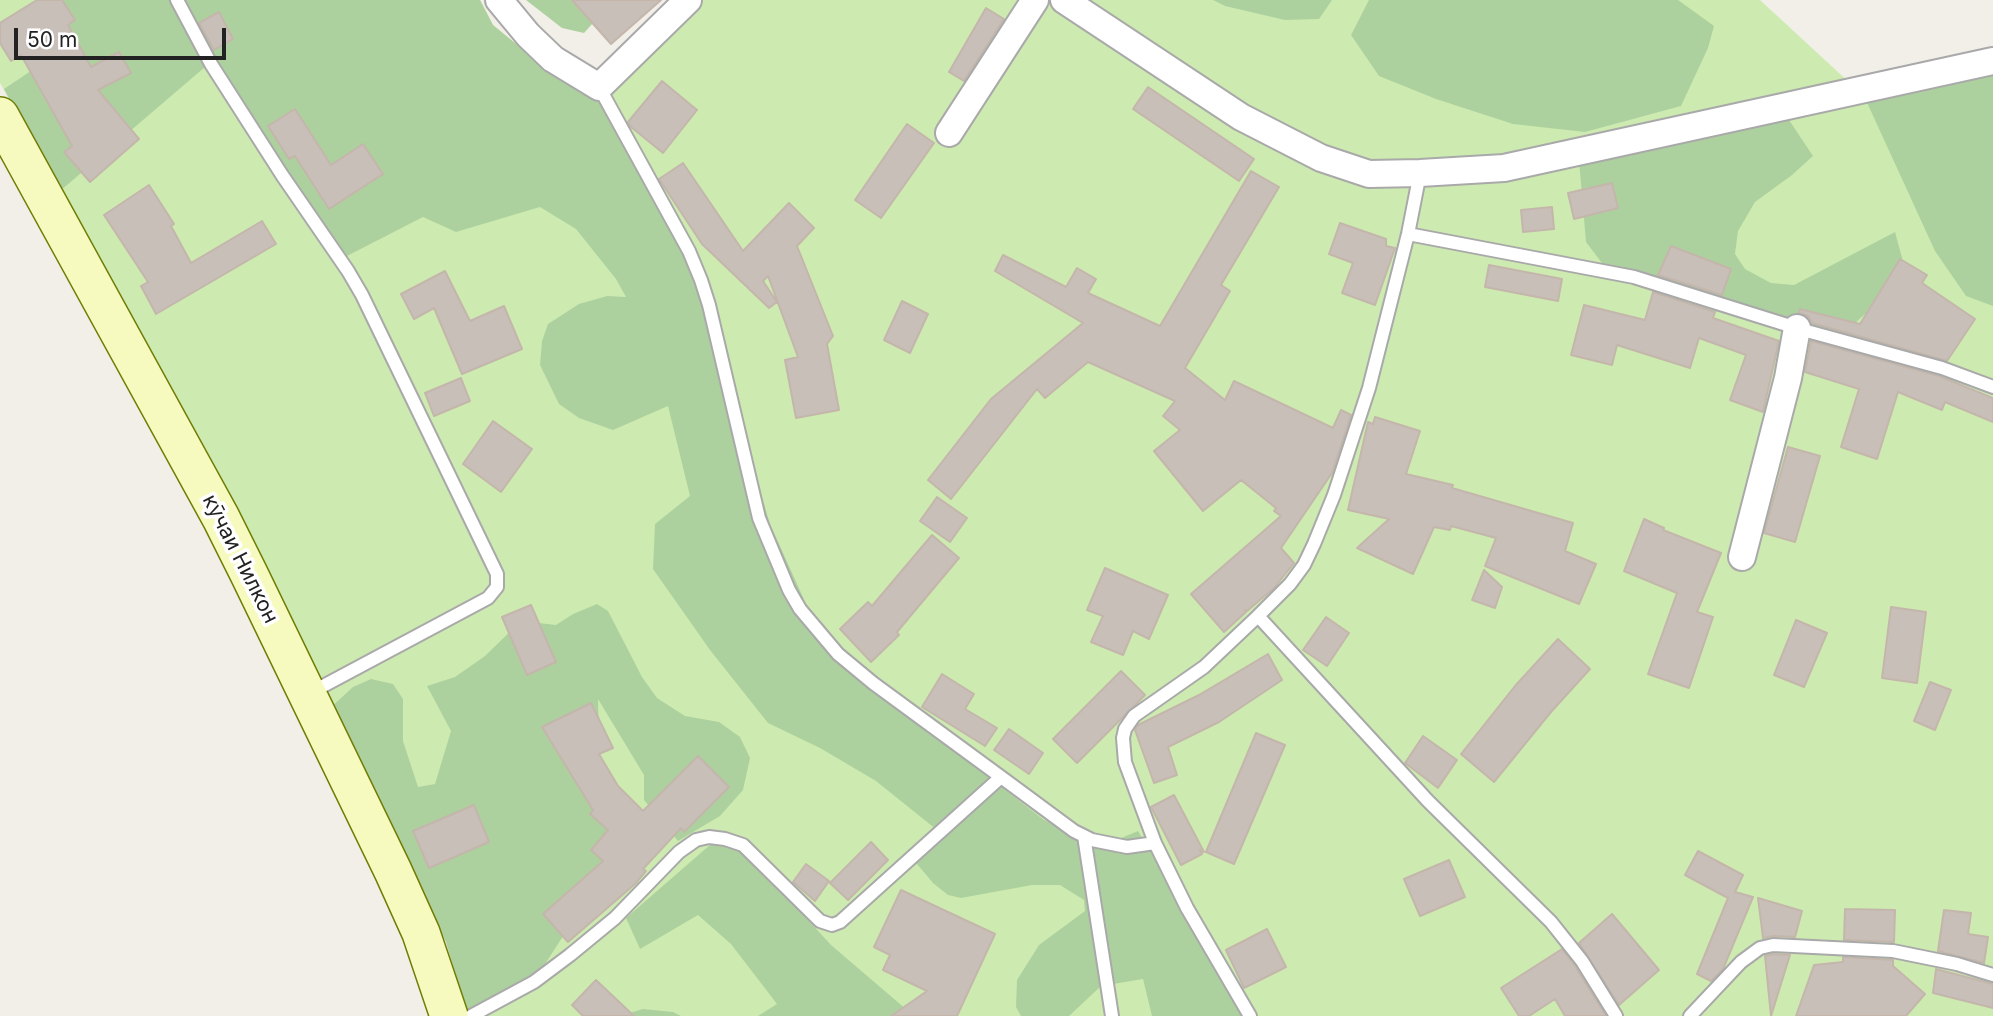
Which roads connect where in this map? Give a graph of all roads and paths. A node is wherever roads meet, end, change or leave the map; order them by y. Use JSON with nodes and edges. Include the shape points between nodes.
{"nodes":[{"id":1,"x":177,"y":0,"type":"edge"},
{"id":2,"x":499,"y":0,"type":"edge"},
{"id":3,"x":688,"y":0,"type":"edge"},
{"id":4,"x":1035,"y":0,"type":"edge"},
{"id":5,"x":1065,"y":0,"type":"edge"},
{"id":6,"x":1993,"y":61,"type":"edge"},
{"id":7,"x":599,"y":87,"type":"junction"},
{"id":8,"x":0,"y":116,"type":"edge"},
{"id":9,"x":949,"y":133,"type":"dead end"},
{"id":10,"x":1420,"y":173,"type":"junction"},
{"id":11,"x":1408,"y":234,"type":"junction"},
{"id":12,"x":1797,"y":328,"type":"junction"},
{"id":13,"x":1993,"y":387,"type":"edge"},
{"id":14,"x":1742,"y":557,"type":"dead end"},
{"id":15,"x":1258,"y":616,"type":"junction"},
{"id":16,"x":307,"y":694,"type":"junction"},
{"id":17,"x":1002,"y":776,"type":"junction"},
{"id":18,"x":1084,"y":836,"type":"junction"},
{"id":19,"x":1155,"y":843,"type":"junction"},
{"id":20,"x":1993,"y":975,"type":"edge"},
{"id":21,"x":449,"y":1016,"type":"edge"},
{"id":22,"x":471,"y":1016,"type":"edge"},
{"id":23,"x":1112,"y":1016,"type":"edge"},
{"id":24,"x":1250,"y":1016,"type":"edge"},
{"id":25,"x":1616,"y":1016,"type":"edge"},
{"id":26,"x":1690,"y":1016,"type":"edge"}],
"edges":[{"from":1,"to":16,"type":"lane","via":[[211,64],[362,295],[497,574],[497,587],[488,598]]},
{"from":2,"to":7,"type":"street","via":[[553,59]]},
{"from":3,"to":7,"type":"street"},
{"from":4,"to":9,"type":"street"},
{"from":5,"to":10,"type":"street","via":[[1241,117],[1285,141],[1369,174]]},
{"from":6,"to":10,"type":"street","via":[[1504,168]]},
{"from":7,"to":17,"type":"lane","via":[[701,281],[758,518],[800,609],[855,669]]},
{"from":8,"to":16,"type":"street","name":"кӯчаи Нилкон","via":[[221,518]]},
{"from":10,"to":11,"type":"lane"},
{"from":11,"to":12,"type":"lane","via":[[1623,274]]},
{"from":11,"to":15,"type":"lane","via":[[1368,388],[1334,495],[1304,565]]},
{"from":12,"to":13,"type":"lane"},
{"from":12,"to":14,"type":"street"},
{"from":15,"to":19,"type":"lane","via":[[1204,667],[1134,716],[1125,729],[1125,762]]},
{"from":15,"to":25,"type":"lane","via":[[1428,801],[1551,922]]},
{"from":16,"to":21,"type":"street","name":"кӯчаи Нилкон","via":[[421,933]]},
{"from":17,"to":18,"type":"lane"},
{"from":17,"to":22,"type":"lane","via":[[832,925],[820,920],[743,845],[709,837],[696,840],[570,955],[534,982]]},
{"from":18,"to":19,"type":"lane","via":[[1128,847]]},
{"from":18,"to":23,"type":"lane"},
{"from":19,"to":24,"type":"lane"},
{"from":20,"to":26,"type":"lane","via":[[1893,951],[1773,945],[1741,962]]}]}
